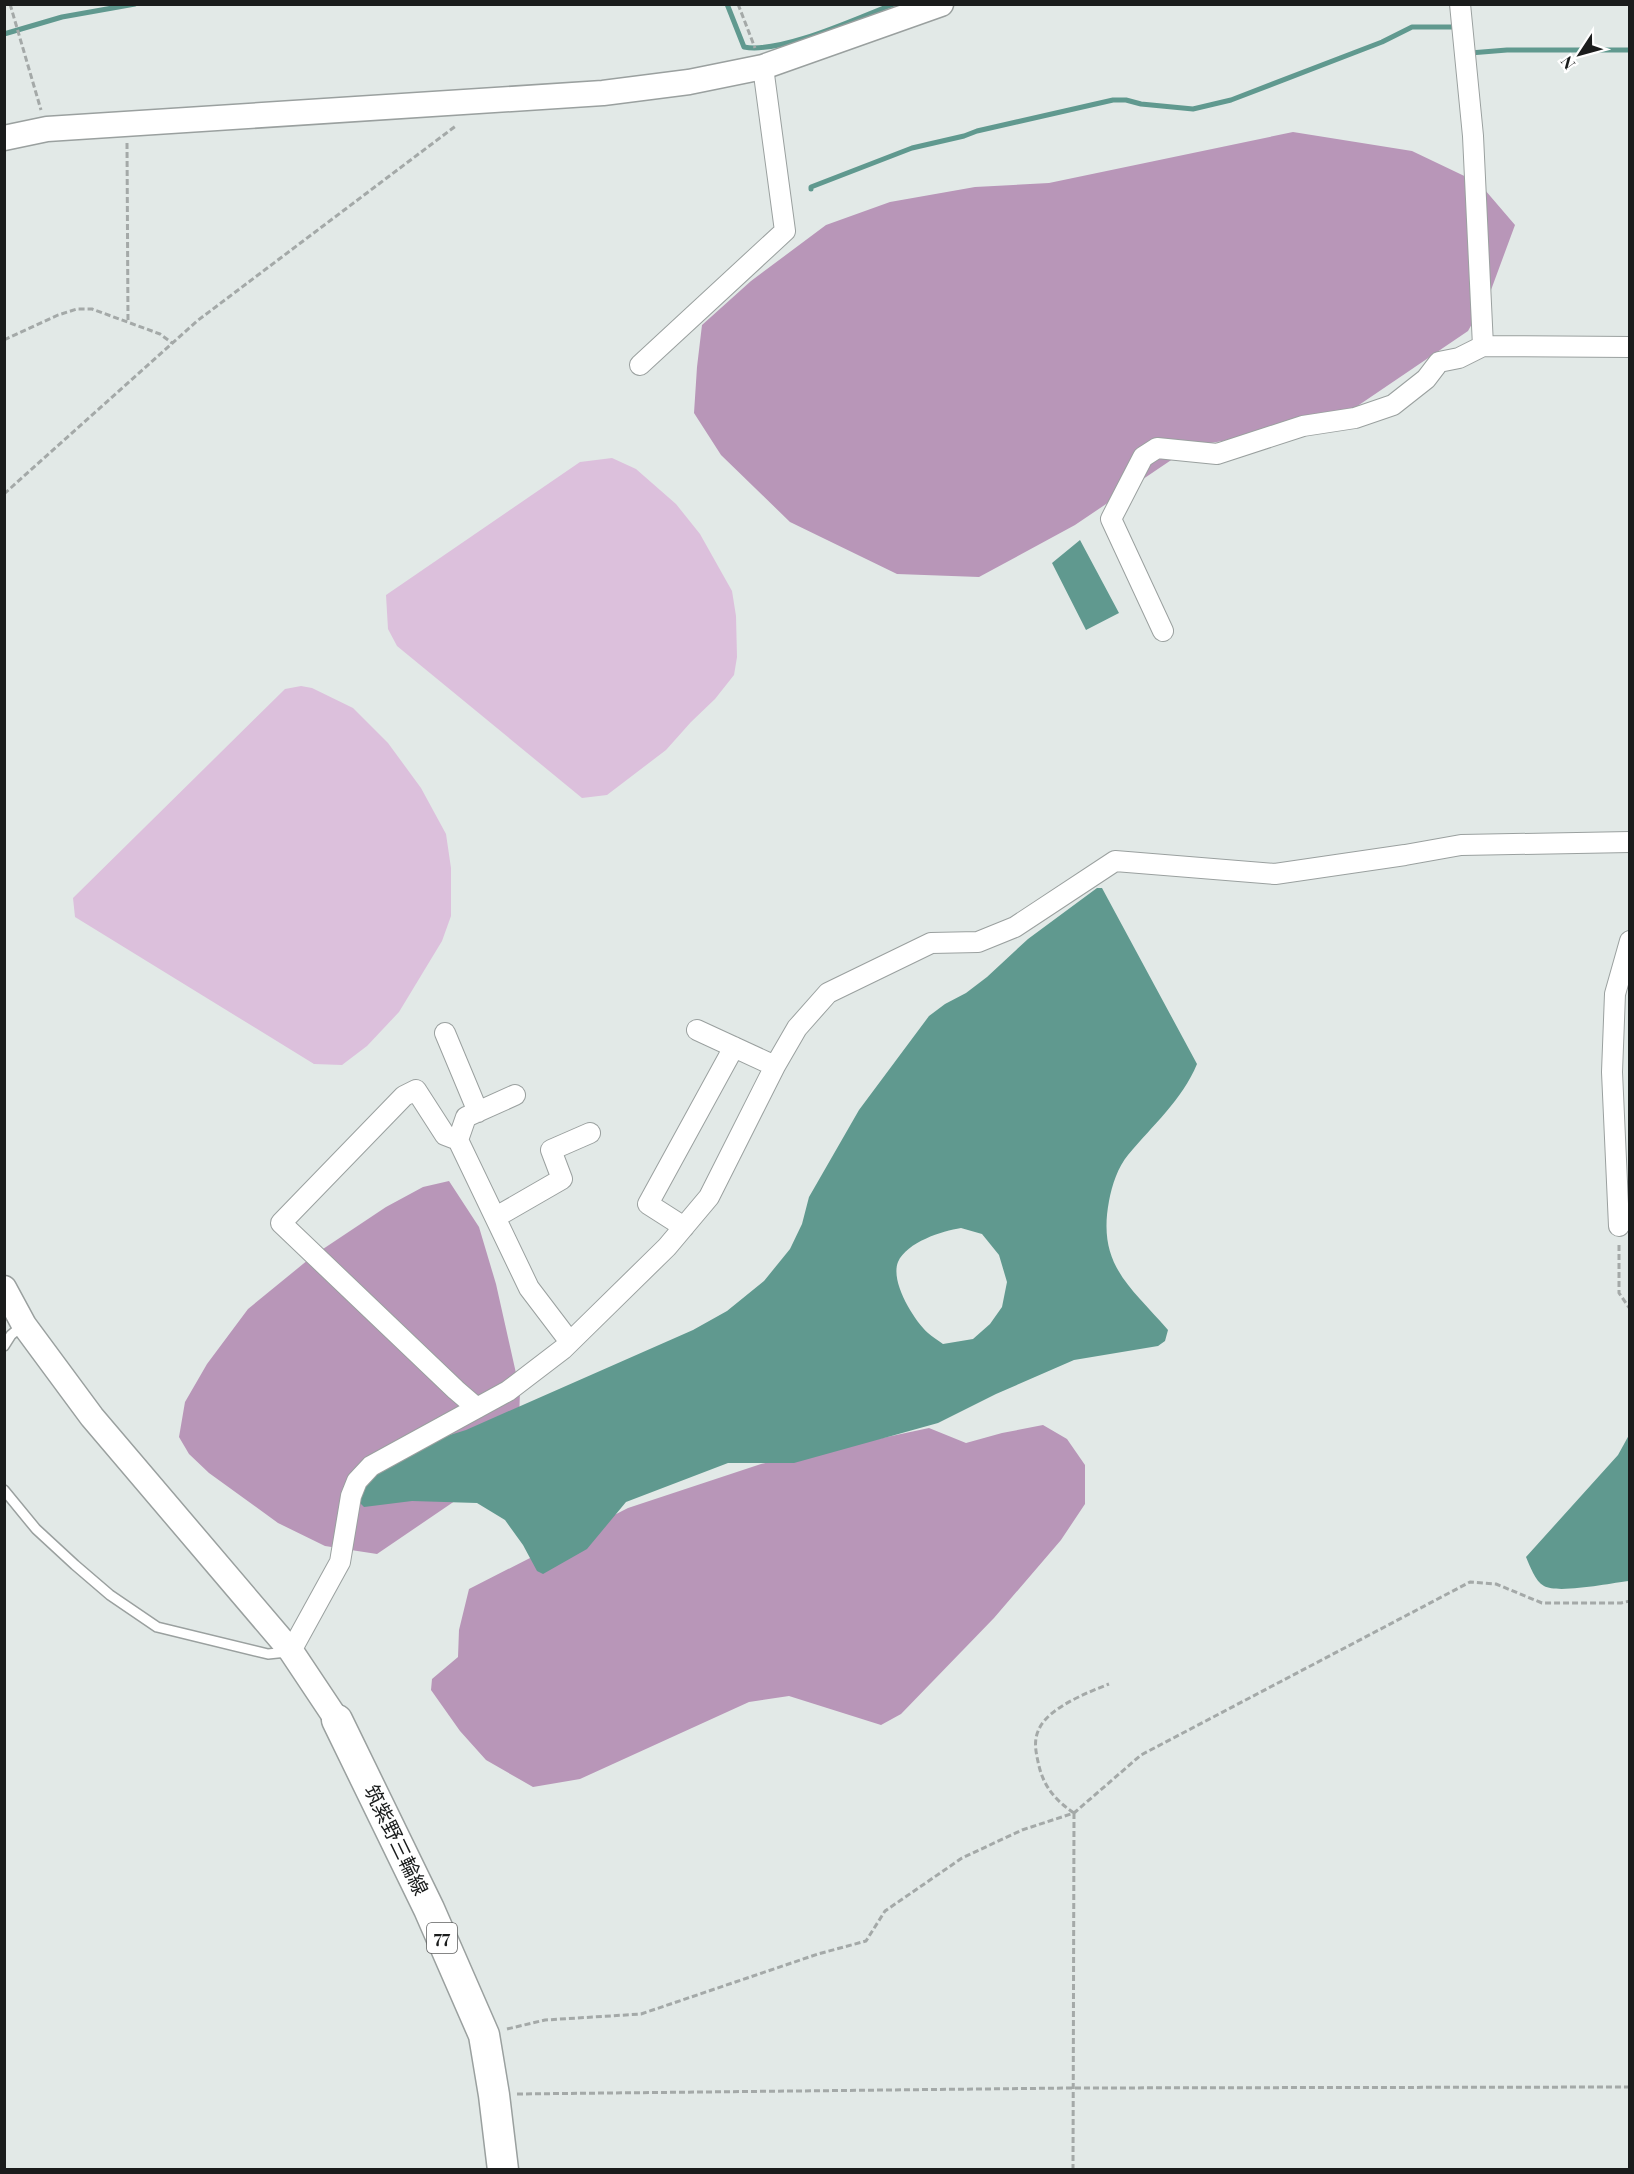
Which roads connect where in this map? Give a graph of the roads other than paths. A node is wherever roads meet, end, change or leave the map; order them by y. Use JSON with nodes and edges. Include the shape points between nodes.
{"nodes":[{"id":1,"x":941,"y":4,"type":"edge"},
{"id":2,"x":1460,"y":4,"type":"edge"},
{"id":3,"x":763,"y":67,"type":"junction"},
{"id":4,"x":4,"y":138,"type":"edge"},
{"id":5,"x":1484,"y":346,"type":"junction"},
{"id":6,"x":1629,"y":347,"type":"edge"},
{"id":7,"x":640,"y":365,"type":"dead end"},
{"id":8,"x":1163,"y":631,"type":"dead end"},
{"id":9,"x":1629,"y":842,"type":"edge"},
{"id":10,"x":1629,"y":941,"type":"edge"},
{"id":11,"x":697,"y":1030,"type":"dead end"},
{"id":12,"x":445,"y":1033,"type":"dead end"},
{"id":13,"x":734,"y":1047,"type":"junction"},
{"id":14,"x":774,"y":1066,"type":"junction"},
{"id":15,"x":515,"y":1095,"type":"dead end"},
{"id":16,"x":478,"y":1112,"type":"junction"},
{"id":17,"x":590,"y":1133,"type":"dead end"},
{"id":18,"x":458,"y":1140,"type":"junction"},
{"id":19,"x":496,"y":1217,"type":"junction"},
{"id":20,"x":1619,"y":1226,"type":"road end"},
{"id":21,"x":684,"y":1227,"type":"junction"},
{"id":22,"x":4,"y":1288,"type":"edge"},
{"id":23,"x":24,"y":1325,"type":"junction"},
{"id":24,"x":570,"y":1342,"type":"junction"},
{"id":25,"x":4,"y":1346,"type":"edge"},
{"id":26,"x":477,"y":1408,"type":"junction"},
{"id":27,"x":4,"y":1490,"type":"edge"},
{"id":28,"x":291,"y":1651,"type":"junction"},
{"id":29,"x":337,"y":1720,"type":"joint"},
{"id":30,"x":503,"y":2169,"type":"edge"}],
"edges":[{"from":1,"to":3,"type":"street"},
{"from":2,"to":5,"type":"street","via":[[1473,136]]},
{"from":3,"to":4,"type":"street","via":[[603,93],[47,129]]},
{"from":3,"to":7,"type":"street","via":[[785,231]]},
{"from":5,"to":6,"type":"street"},
{"from":5,"to":8,"type":"street","via":[[1439,362],[1426,380],[1383,409],[1303,426],[1217,454],[1157,448],[1143,457],[1111,519]]},
{"from":9,"to":14,"type":"street","via":[[1461,844],[1275,874],[1115,861],[1015,927],[978,942],[932,944],[828,993],[797,1028]]},
{"from":10,"to":20,"type":"street","via":[[1615,994],[1612,1072]]},
{"from":11,"to":13,"type":"street"},
{"from":12,"to":16,"type":"street"},
{"from":13,"to":14,"type":"street"},
{"from":13,"to":21,"type":"street","via":[[648,1204]]},
{"from":14,"to":21,"type":"street","via":[[709,1197]]},
{"from":15,"to":16,"type":"street"},
{"from":16,"to":18,"type":"street","via":[[466,1117]]},
{"from":17,"to":19,"type":"street","via":[[551,1149],[562,1179]]},
{"from":18,"to":19,"type":"street"},
{"from":18,"to":26,"type":"street","via":[[445,1136],[416,1090],[404,1096],[281,1223]]},
{"from":19,"to":24,"type":"street","via":[[529,1288]]},
{"from":21,"to":24,"type":"street"},
{"from":22,"to":23,"type":"street"},
{"from":23,"to":25,"type":"lane","via":[[10,1335]]},
{"from":23,"to":28,"type":"street","via":[[92,1417]]},
{"from":24,"to":26,"type":"street","via":[[508,1391]]},
{"from":26,"to":28,"type":"street","via":[[371,1466],[357,1481],[340,1562]]},
{"from":27,"to":28,"type":"lane","via":[[36,1529],[75,1565],[110,1595],[158,1627],[268,1654]]},
{"from":28,"to":29,"type":"street"},
{"from":29,"to":30,"type":"main road","name":"筑紫野三輪線","number":"77","via":[[429,1909],[484,2035]]}]}
